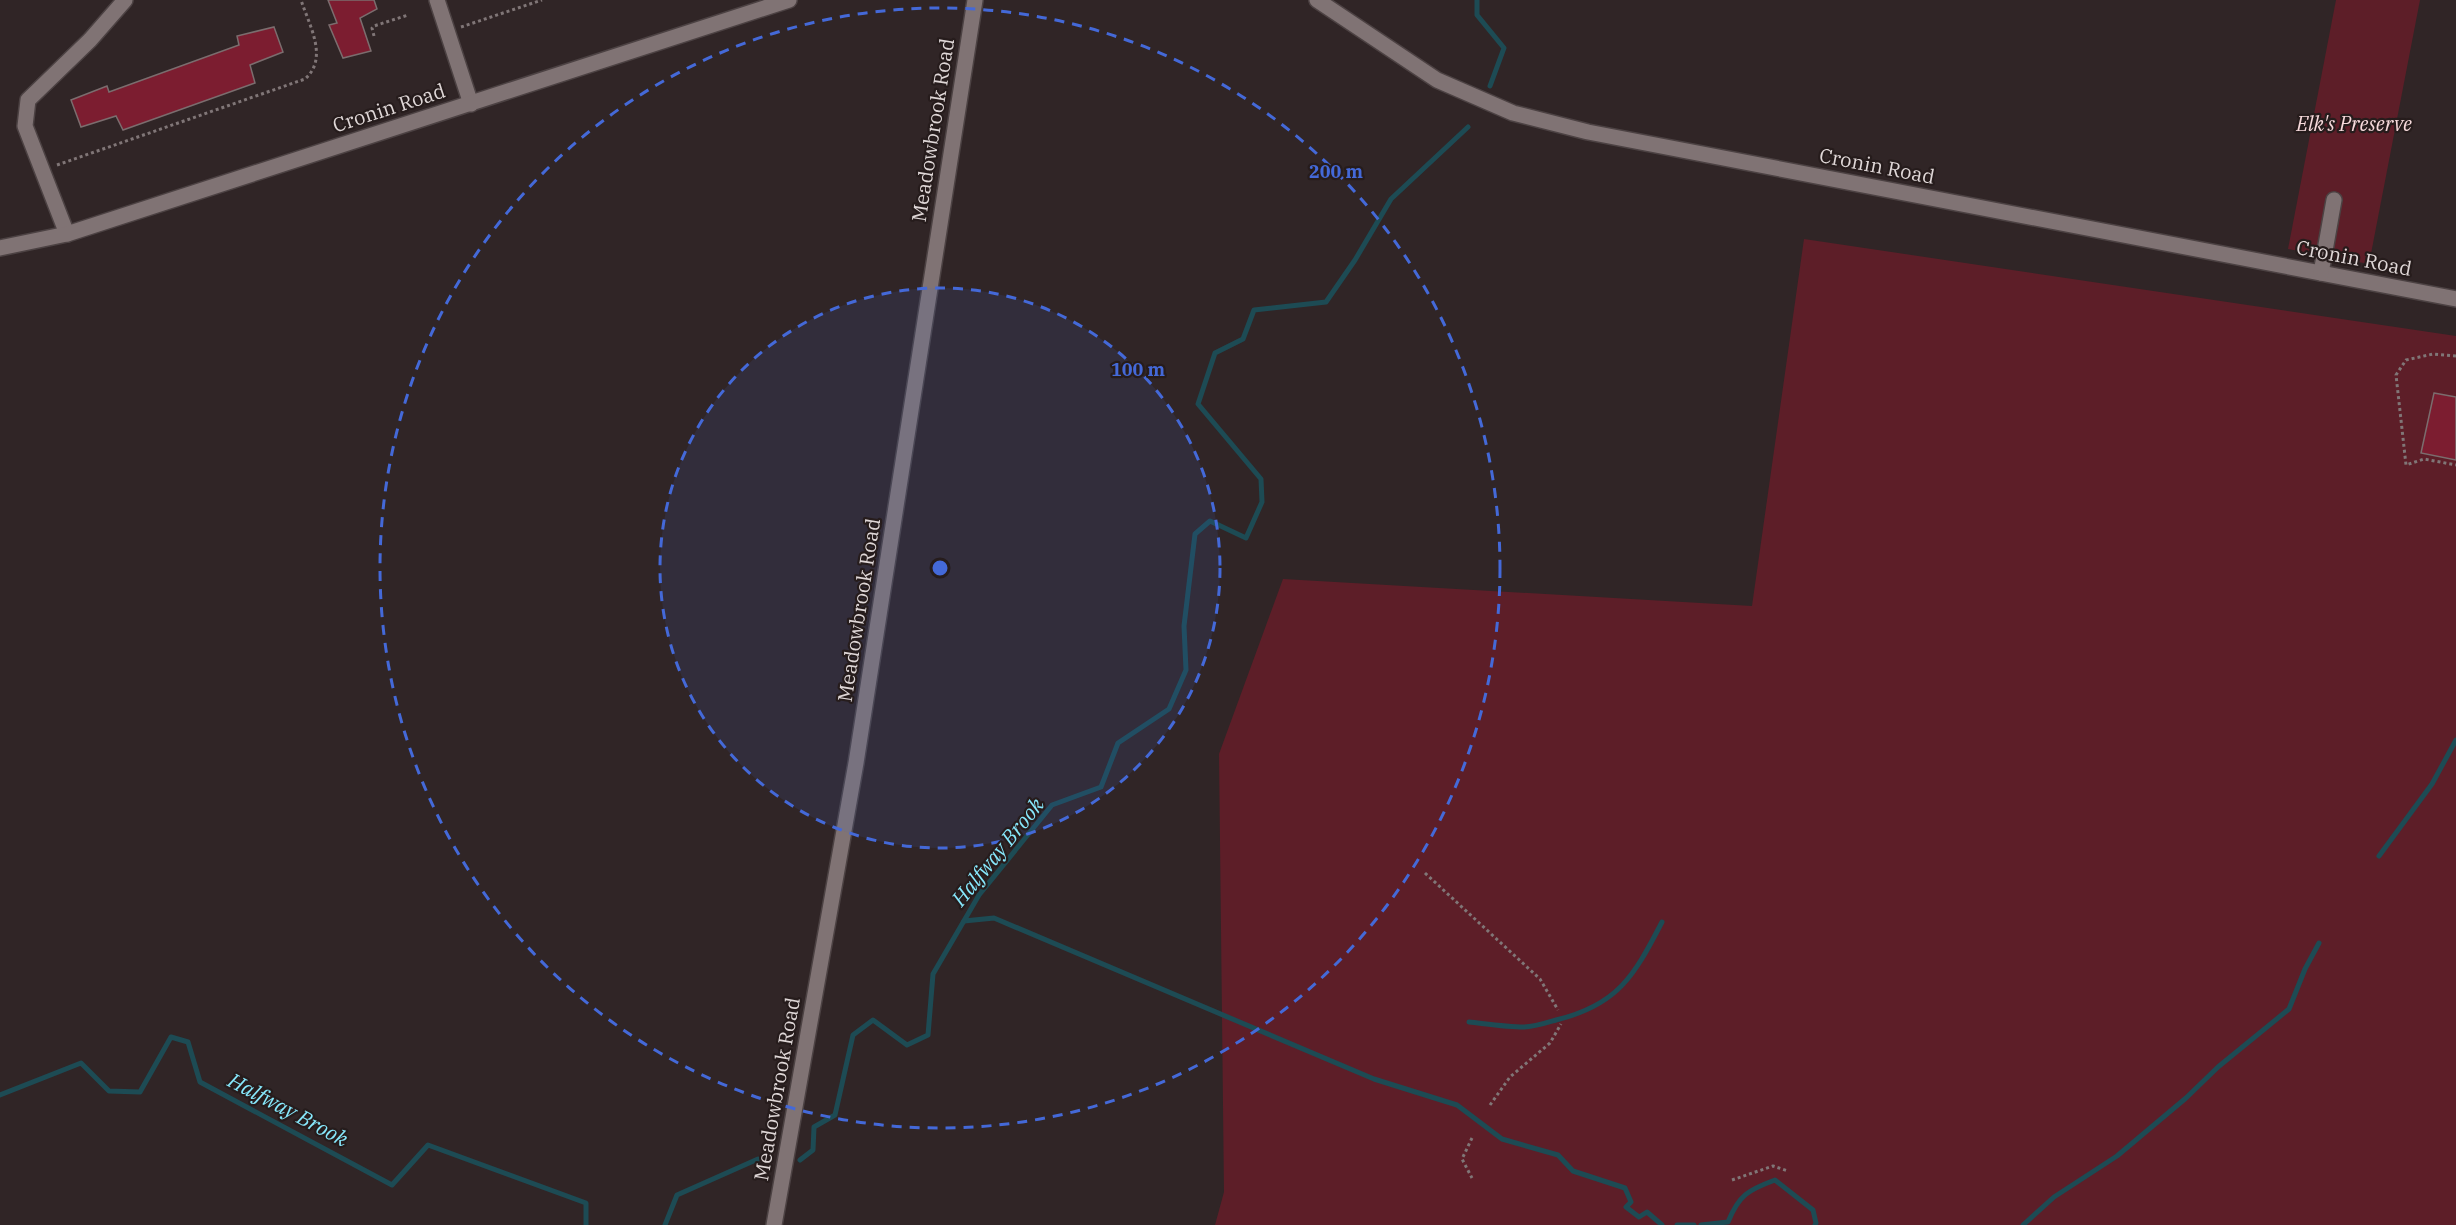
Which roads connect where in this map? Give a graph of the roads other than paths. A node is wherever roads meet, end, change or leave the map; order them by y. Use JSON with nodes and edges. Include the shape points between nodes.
{"nodes":[{"id":1,"x":125,"y":0,"type":"edge"},
{"id":2,"x":437,"y":0,"type":"edge"},
{"id":3,"x":789,"y":0,"type":"edge"},
{"id":4,"x":975,"y":0,"type":"edge"},
{"id":5,"x":1317,"y":0,"type":"edge"},
{"id":6,"x":471,"y":104,"type":"junction"},
{"id":7,"x":2334,"y":200,"type":"dead end"},
{"id":8,"x":67,"y":234,"type":"junction"},
{"id":9,"x":0,"y":248,"type":"edge"},
{"id":10,"x":2321,"y":273,"type":"junction"},
{"id":11,"x":2456,"y":299,"type":"edge"},
{"id":12,"x":774,"y":1225,"type":"edge"}],
"edges":[{"from":1,"to":8,"type":"street","via":[[28,100],[25,126]]},
{"from":2,"to":6,"type":"street"},
{"from":3,"to":6,"type":"street","name":"Cronin Road"},
{"from":4,"to":12,"type":"street","name":"Meadowbrook Road","via":[[856,763]]},
{"from":5,"to":10,"type":"street","name":"Cronin Road","via":[[1437,80],[1513,112],[1588,132]]},
{"from":6,"to":8,"type":"street","name":"Cronin Road"},
{"from":7,"to":10,"type":"street"},
{"from":8,"to":9,"type":"street","name":"Cronin Road"},
{"from":10,"to":11,"type":"street","name":"Cronin Road"}]}
